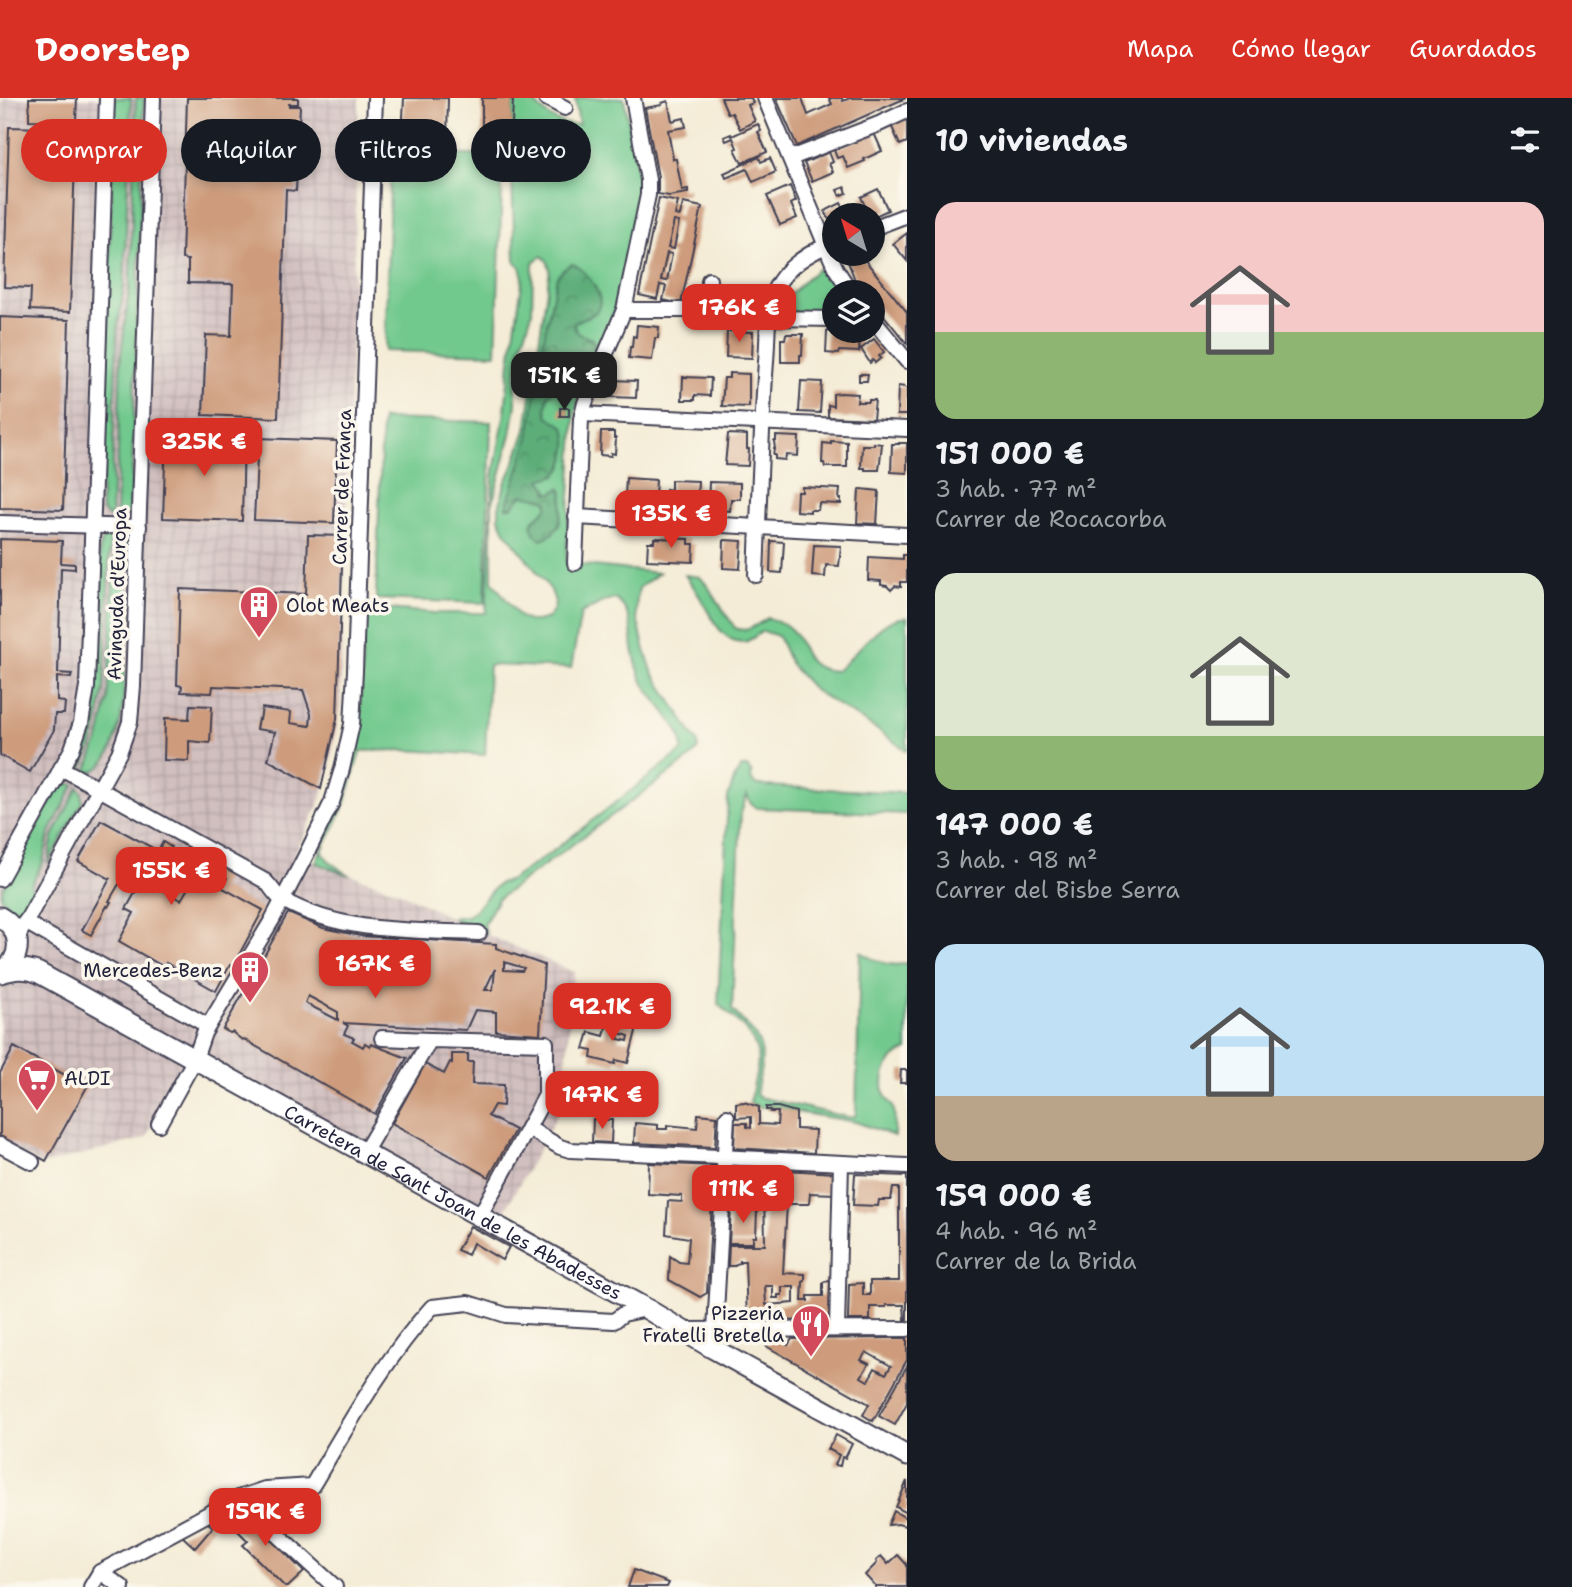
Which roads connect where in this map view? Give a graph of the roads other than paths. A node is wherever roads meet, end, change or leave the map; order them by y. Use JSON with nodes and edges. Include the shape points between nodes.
{"nodes":[{"id":1,"x":107,"y":98,"type":"edge"},
{"id":2,"x":153,"y":98,"type":"edge"},
{"id":3,"x":375,"y":98,"type":"edge"},
{"id":4,"x":546,"y":98,"type":"edge"},
{"id":5,"x":632,"y":98,"type":"edge"},
{"id":6,"x":765,"y":98,"type":"edge"},
{"id":7,"x":565,"y":108,"type":"dead end"},
{"id":8,"x":907,"y":111,"type":"edge"},
{"id":9,"x":791,"y":158,"type":"junction"},
{"id":10,"x":907,"y":215,"type":"edge"},
{"id":11,"x":886,"y":223,"type":"edge"},
{"id":12,"x":822,"y":226,"type":"edge"},
{"id":13,"x":822,"y":249,"type":"edge"},
{"id":14,"x":709,"y":280,"type":"dead end"},
{"id":15,"x":624,"y":310,"type":"junction"},
{"id":16,"x":769,"y":318,"type":"junction"},
{"id":17,"x":822,"y":319,"type":"edge"},
{"id":18,"x":885,"y":334,"type":"edge"},
{"id":19,"x":907,"y":361,"type":"edge"},
{"id":20,"x":582,"y":414,"type":"junction"},
{"id":21,"x":762,"y":423,"type":"junction"},
{"id":22,"x":907,"y":429,"type":"edge"},
{"id":23,"x":576,"y":517,"type":"junction"},
{"id":24,"x":0,"y":523,"type":"edge"},
{"id":25,"x":92,"y":525,"type":"junction"},
{"id":26,"x":138,"y":527,"type":"junction"},
{"id":27,"x":758,"y":527,"type":"junction"},
{"id":28,"x":907,"y":536,"type":"edge"},
{"id":29,"x":575,"y":563,"type":"dead end"},
{"id":30,"x":756,"y":575,"type":"dead end"},
{"id":31,"x":61,"y":768,"type":"junction"},
{"id":32,"x":100,"y":789,"type":"junction"},
{"id":33,"x":0,"y":879,"type":"edge"},
{"id":34,"x":282,"y":900,"type":"junction"},
{"id":35,"x":0,"y":917,"type":"edge"},
{"id":36,"x":480,"y":933,"type":"dead end"},
{"id":37,"x":20,"y":935,"type":"junction"},
{"id":38,"x":35,"y":971,"type":"junction"},
{"id":39,"x":0,"y":973,"type":"edge"},
{"id":40,"x":208,"y":1026,"type":"junction"},
{"id":41,"x":382,"y":1038,"type":"dead end"},
{"id":42,"x":430,"y":1040,"type":"junction"},
{"id":43,"x":195,"y":1059,"type":"junction"},
{"id":44,"x":727,"y":1117,"type":"dead end"},
{"id":45,"x":159,"y":1124,"type":"dead end"},
{"id":46,"x":528,"y":1128,"type":"junction"},
{"id":47,"x":0,"y":1145,"type":"edge"},
{"id":48,"x":364,"y":1153,"type":"junction"},
{"id":49,"x":724,"y":1158,"type":"junction"},
{"id":50,"x":32,"y":1162,"type":"dead end"},
{"id":51,"x":841,"y":1163,"type":"junction"},
{"id":52,"x":907,"y":1166,"type":"edge"},
{"id":53,"x":479,"y":1217,"type":"junction"},
{"id":54,"x":647,"y":1309,"type":"junction"},
{"id":55,"x":837,"y":1329,"type":"junction"},
{"id":56,"x":907,"y":1329,"type":"edge"},
{"id":57,"x":684,"y":1330,"type":"junction"},
{"id":58,"x":715,"y":1330,"type":"junction"},
{"id":59,"x":907,"y":1456,"type":"edge"},
{"id":60,"x":238,"y":1497,"type":"junction"},
{"id":61,"x":100,"y":1572,"type":"junction"},
{"id":62,"x":91,"y":1587,"type":"edge"},
{"id":63,"x":122,"y":1587,"type":"edge"},
{"id":64,"x":335,"y":1587,"type":"edge"}],
"edges":[{"from":1,"to":25,"type":"street","name":"Avinguda d'Europa"},
{"from":2,"to":26,"type":"street","name":"Avinguda d'Europa"},
{"from":3,"to":34,"type":"street","name":"Carrer de França","via":[[352,724],[332,802]]},
{"from":4,"to":7,"type":"street"},
{"from":5,"to":15,"type":"street","via":[[648,188]]},
{"from":6,"to":9,"type":"street"},
{"from":8,"to":9,"type":"street"},
{"from":9,"to":12,"type":"street"},
{"from":10,"to":11,"type":"street"},
{"from":13,"to":16,"type":"street","via":[[784,275],[772,298]]},
{"from":14,"to":15,"type":"street","via":[[708,310]]},
{"from":15,"to":20,"type":"street"},
{"from":16,"to":17,"type":"street"},
{"from":16,"to":21,"type":"street"},
{"from":18,"to":19,"type":"street"},
{"from":20,"to":21,"type":"street"},
{"from":20,"to":23,"type":"street"},
{"from":21,"to":22,"type":"street"},
{"from":21,"to":27,"type":"street"},
{"from":23,"to":27,"type":"street"},
{"from":23,"to":29,"type":"street"},
{"from":24,"to":25,"type":"street"},
{"from":25,"to":26,"type":"street"},
{"from":25,"to":31,"type":"street","name":"Avinguda d'Europa","via":[[87,687],[78,735]]},
{"from":26,"to":32,"type":"street","name":"Avinguda d'Europa","via":[[131,714],[119,753]]},
{"from":27,"to":28,"type":"street"},
{"from":27,"to":30,"type":"street"},
{"from":31,"to":32,"type":"street"},
{"from":31,"to":33,"type":"street","name":"Avinguda d'Europa"},
{"from":32,"to":34,"type":"street","via":[[265,881]]},
{"from":32,"to":37,"type":"street","name":"Avinguda d'Europa"},
{"from":34,"to":36,"type":"street","via":[[342,924]]},
{"from":34,"to":40,"type":"street","name":"Carrer de França"},
{"from":35,"to":37,"type":"main road","name":"Carretera de Sant Joan de les Abadesses"},
{"from":37,"to":38,"type":"main road","name":"Carretera de Sant Joan de les Abadesses","via":[[25,959]]},
{"from":37,"to":39,"type":"main road","via":[[15,959]]},
{"from":37,"to":40,"type":"street"},
{"from":38,"to":39,"type":"main road"},
{"from":38,"to":43,"type":"main road","name":"Carretera de Sant Joan de les Abadesses"},
{"from":40,"to":43,"type":"street","name":"Carrer de França"},
{"from":41,"to":42,"type":"street"},
{"from":42,"to":46,"type":"street","via":[[546,1044],[546,1095]]},
{"from":42,"to":48,"type":"street"},
{"from":43,"to":45,"type":"street","name":"Carrer de França"},
{"from":43,"to":48,"type":"main road","name":"Carretera de Sant Joan de les Abadesses"},
{"from":44,"to":49,"type":"street"},
{"from":46,"to":49,"type":"street","via":[[570,1150]]},
{"from":46,"to":53,"type":"street"},
{"from":47,"to":50,"type":"street"},
{"from":48,"to":53,"type":"main road","name":"Carretera de Sant Joan de les Abadesses"},
{"from":49,"to":51,"type":"street"},
{"from":49,"to":58,"type":"street"},
{"from":51,"to":52,"type":"street"},
{"from":51,"to":55,"type":"street"},
{"from":53,"to":54,"type":"main road","name":"Carretera de Sant Joan de les Abadesses"},
{"from":54,"to":57,"type":"main road","name":"Carretera de Sant Joan de les Abadesses"},
{"from":54,"to":60,"type":"street","via":[[623,1314],[614,1321],[506,1315],[468,1303],[432,1307],[383,1369],[312,1486],[265,1489]]},
{"from":55,"to":56,"type":"street"},
{"from":55,"to":58,"type":"street"},
{"from":57,"to":58,"type":"street"},
{"from":57,"to":59,"type":"main road","name":"Carretera de Sant Joan de les Abadesses"},
{"from":60,"to":61,"type":"street"},
{"from":60,"to":64,"type":"street"},
{"from":61,"to":62,"type":"street"},
{"from":61,"to":63,"type":"street"}]}
